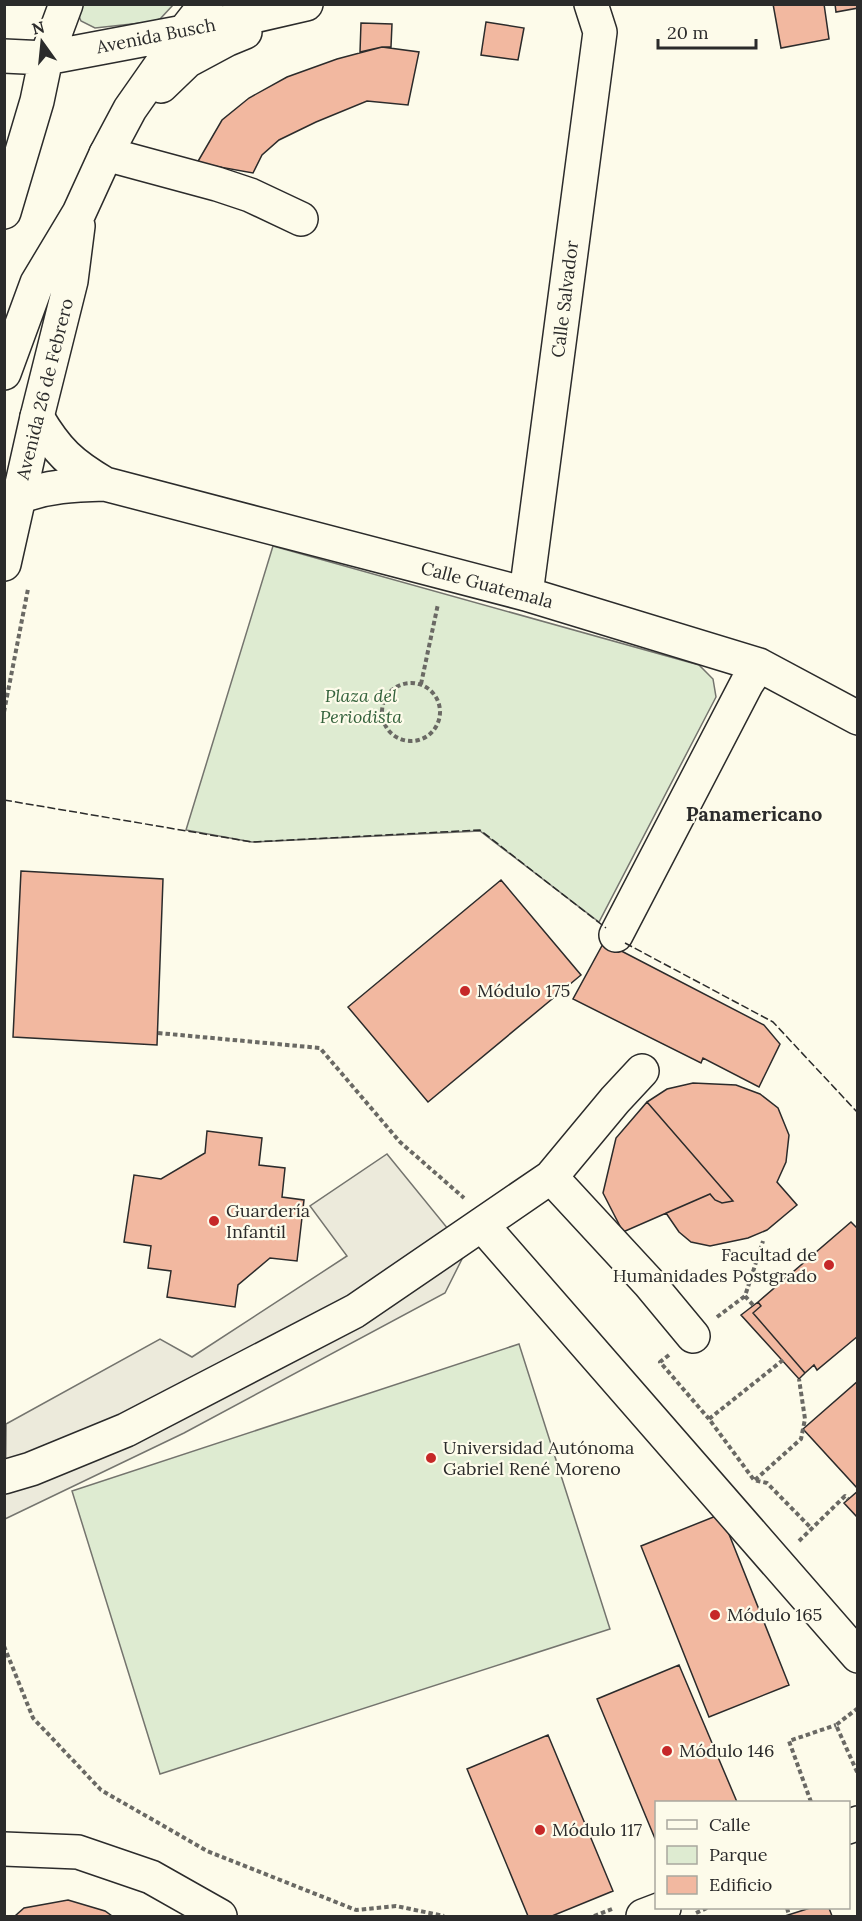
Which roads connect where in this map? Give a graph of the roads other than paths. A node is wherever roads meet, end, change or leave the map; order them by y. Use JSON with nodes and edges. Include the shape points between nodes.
{"nodes":[{"id":1,"x":66,"y":4,"type":"edge"},
{"id":2,"x":206,"y":4,"type":"edge"},
{"id":3,"x":306,"y":4,"type":"edge"},
{"id":4,"x":312,"y":4,"type":"edge"},
{"id":5,"x":591,"y":4,"type":"edge"},
{"id":6,"x":184,"y":32,"type":"junction"},
{"id":7,"x":4,"y":56,"type":"edge"},
{"id":8,"x":46,"y":58,"type":"junction"},
{"id":9,"x":123,"y":123,"type":"junction"},
{"id":10,"x":106,"y":154,"type":"junction"},
{"id":11,"x":4,"y":212,"type":"edge"},
{"id":12,"x":79,"y":213,"type":"junction"},
{"id":13,"x":302,"y":219,"type":"dead end"},
{"id":14,"x":4,"y":373,"type":"edge"},
{"id":15,"x":37,"y":417,"type":"junction"},
{"id":16,"x":105,"y":484,"type":"junction"},
{"id":17,"x":19,"y":497,"type":"junction"},
{"id":18,"x":17,"y":572,"type":"edge"},
{"id":19,"x":526,"y":594,"type":"junction"},
{"id":20,"x":759,"y":665,"type":"junction"},
{"id":21,"x":858,"y":718,"type":"edge"},
{"id":22,"x":616,"y":935,"type":"dead end"},
{"id":23,"x":642,"y":1071,"type":"dead end"},
{"id":24,"x":551,"y":1178,"type":"junction"},
{"id":25,"x":485,"y":1223,"type":"junction"},
{"id":26,"x":693,"y":1336,"type":"dead end"},
{"id":27,"x":4,"y":1477,"type":"edge"},
{"id":28,"x":858,"y":1656,"type":"edge"},
{"id":29,"x":4,"y":1849,"type":"edge"},
{"id":30,"x":662,"y":1909,"type":"edge"},
{"id":31,"x":220,"y":1917,"type":"edge"},
{"id":32,"x":643,"y":1917,"type":"edge"}],
"edges":[{"from":1,"to":8,"type":"street"},
{"from":2,"to":6,"type":"street","name":"Avenida 26 de Febrero"},
{"from":3,"to":6,"type":"street","name":"Avenida Busch"},
{"from":4,"to":9,"type":"street","via":[[228,39],[187,61]]},
{"from":5,"to":19,"type":"street","name":"Calle Salvador","via":[[600,32]]},
{"from":6,"to":8,"type":"street","name":"Avenida Busch"},
{"from":6,"to":9,"type":"street","name":"Avenida 26 de Febrero"},
{"from":7,"to":8,"type":"street","name":"Avenida Busch"},
{"from":8,"to":11,"type":"street"},
{"from":9,"to":10,"type":"street","name":"Avenida 26 de Febrero"},
{"from":10,"to":12,"type":"street","name":"Avenida 26 de Febrero"},
{"from":10,"to":13,"type":"street","via":[[217,184]]},
{"from":12,"to":14,"type":"street","name":"Avenida 26 de Febrero","via":[[37,283]]},
{"from":12,"to":15,"type":"street","name":"Avenida 26 de Febrero","via":[[71,281]]},
{"from":15,"to":16,"type":"street","name":"Calle Guatemala","via":[[66,459]]},
{"from":15,"to":17,"type":"street","name":"Avenida 26 de Febrero"},
{"from":16,"to":17,"type":"street","name":"Calle Guatemala","via":[[56,486]]},
{"from":16,"to":19,"type":"street","name":"Calle Guatemala"},
{"from":17,"to":18,"type":"street","name":"Avenida 26 de Febrero"},
{"from":19,"to":20,"type":"street","name":"Calle Guatemala"},
{"from":20,"to":21,"type":"street","name":"Calle Guatemala"},
{"from":20,"to":22,"type":"street"},
{"from":23,"to":24,"type":"street"},
{"from":24,"to":25,"type":"street"},
{"from":24,"to":26,"type":"street"},
{"from":25,"to":27,"type":"street","via":[[355,1311],[126,1430]]},
{"from":25,"to":28,"type":"street"},
{"from":29,"to":31,"type":"street","via":[[78,1852],[151,1877]]},
{"from":30,"to":32,"type":"street"}]}
